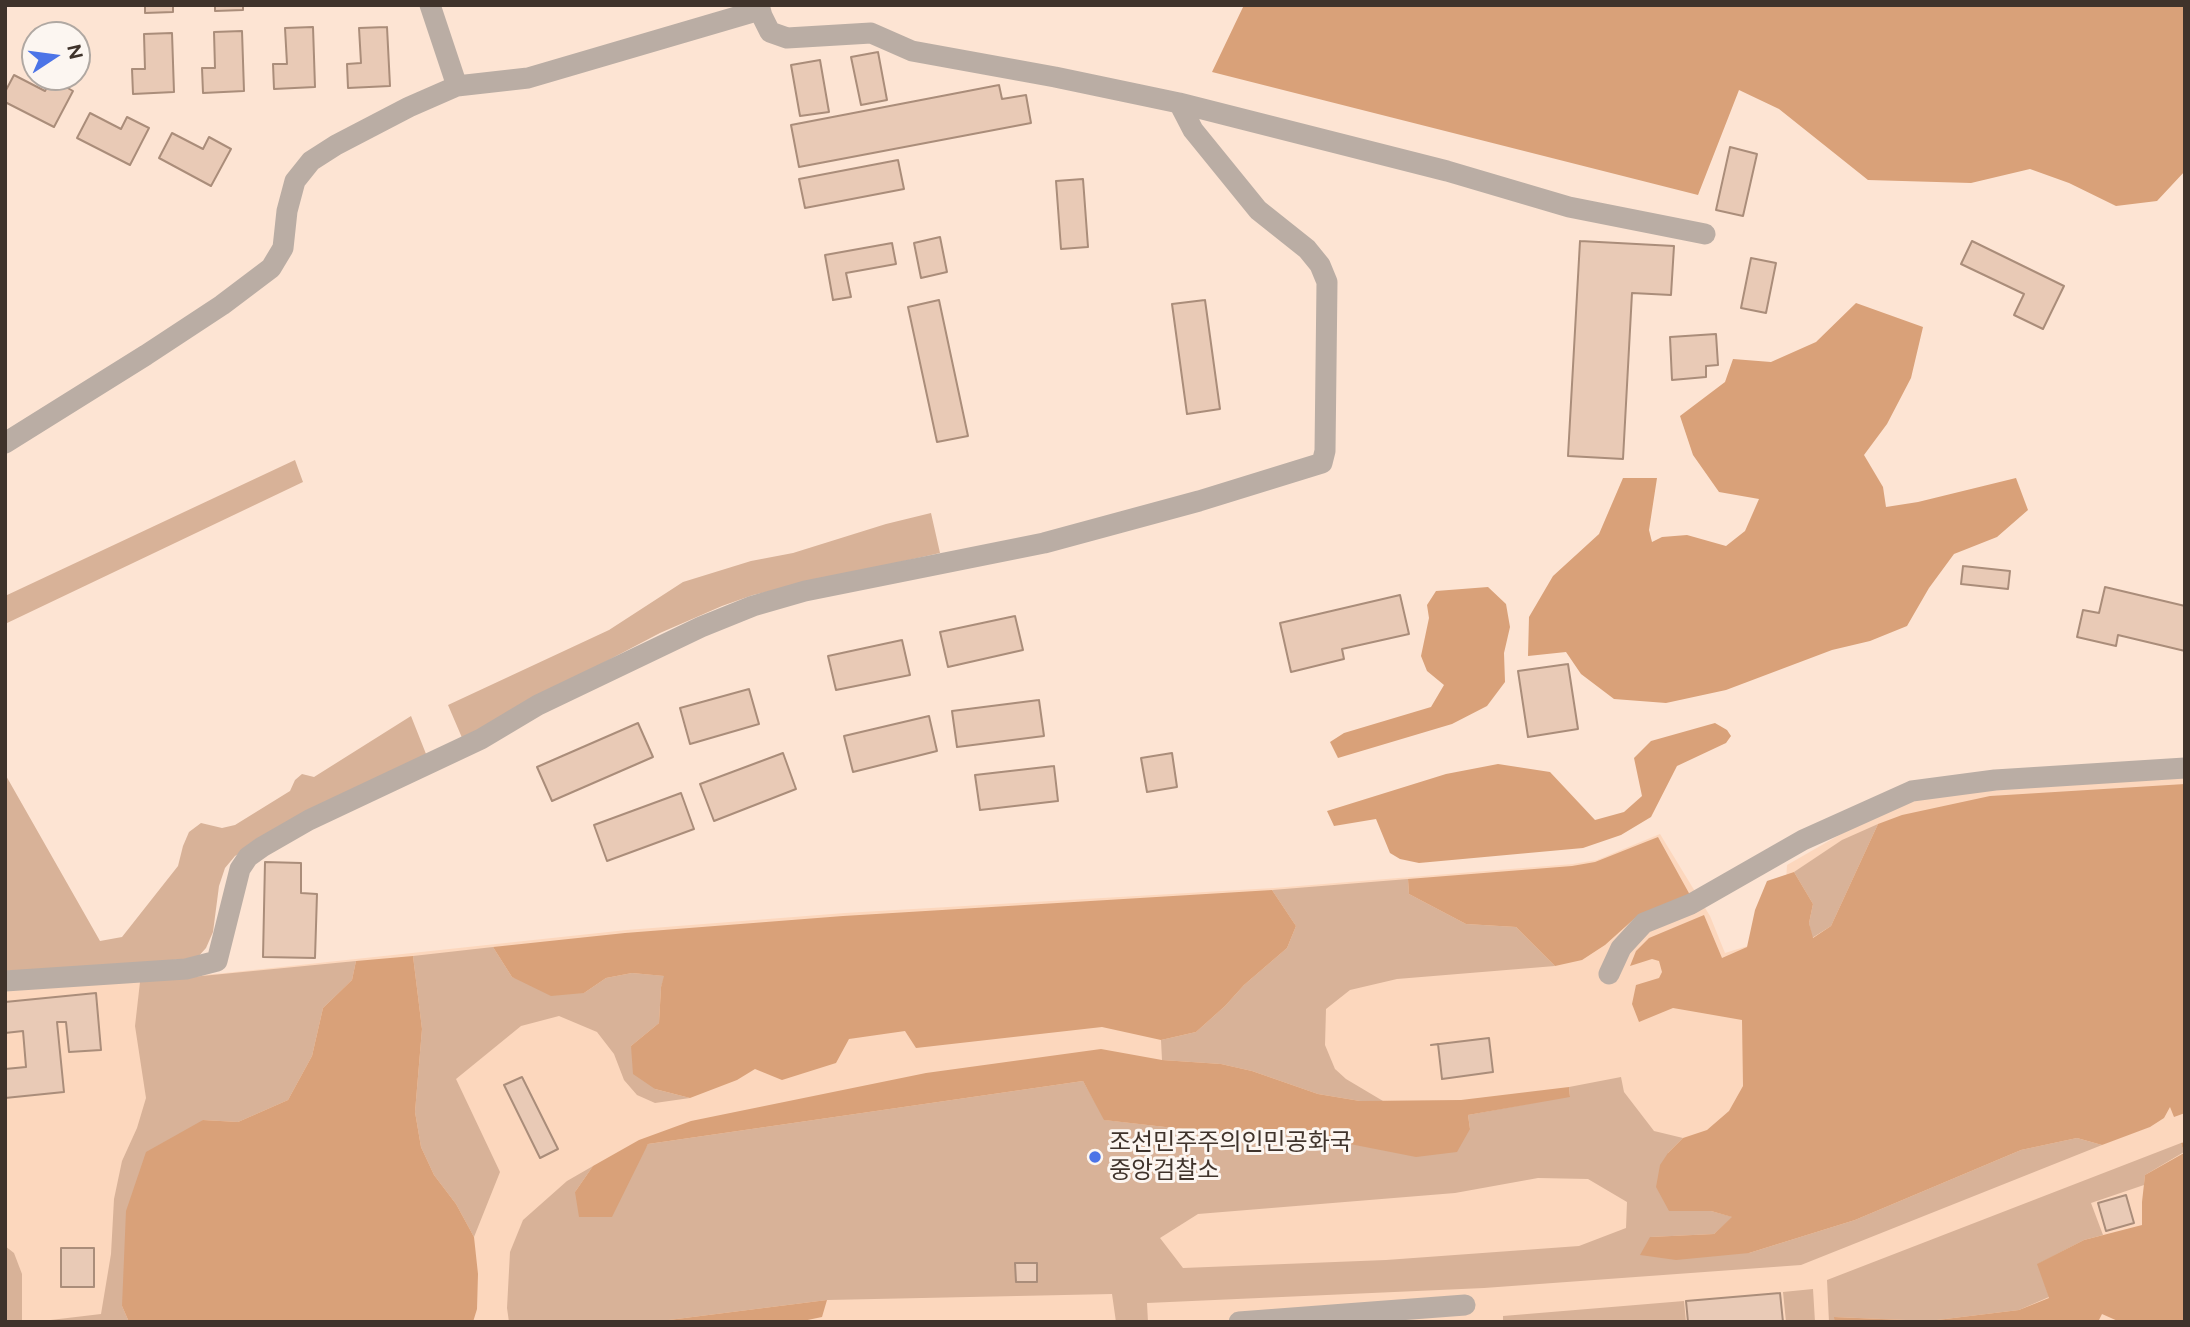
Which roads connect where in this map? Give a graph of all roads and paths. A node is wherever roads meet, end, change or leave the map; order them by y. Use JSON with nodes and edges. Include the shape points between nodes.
{"nodes":[{"id":1,"x":430,"y":5,"type":"edge"},
{"id":2,"x":759,"y":8,"type":"edge"},
{"id":3,"x":457,"y":86,"type":"junction"},
{"id":4,"x":1179,"y":103,"type":"junction"},
{"id":5,"x":1705,"y":234,"type":"dead end"},
{"id":6,"x":5,"y":443,"type":"edge"},
{"id":7,"x":2185,"y":768,"type":"edge"},
{"id":8,"x":1609,"y":974,"type":"dead end"},
{"id":9,"x":5,"y":981,"type":"edge"},
{"id":10,"x":1465,"y":1305,"type":"dead end"},
{"id":11,"x":1239,"y":1322,"type":"edge"}],
"edges":[{"from":1,"to":3,"type":"street"},
{"from":2,"to":3,"type":"street","via":[[528,78]]},
{"from":2,"to":4,"type":"street","via":[[771,32],[787,38],[871,33],[912,51]]},
{"from":3,"to":6,"type":"street","via":[[311,161],[295,181],[286,211],[283,248],[271,268],[222,305]]},
{"from":4,"to":5,"type":"street","via":[[1569,207]]},
{"from":4,"to":9,"type":"street","via":[[1193,130],[1258,210],[1307,249],[1327,282],[1322,463],[1044,543],[805,591],[753,606],[538,705],[481,739],[262,847],[240,869],[217,961],[187,969]]},
{"from":7,"to":8,"type":"street","via":[[1994,780],[1912,791],[1803,841],[1691,904],[1644,923],[1621,948]]},
{"from":10,"to":11,"type":"street"}]}
